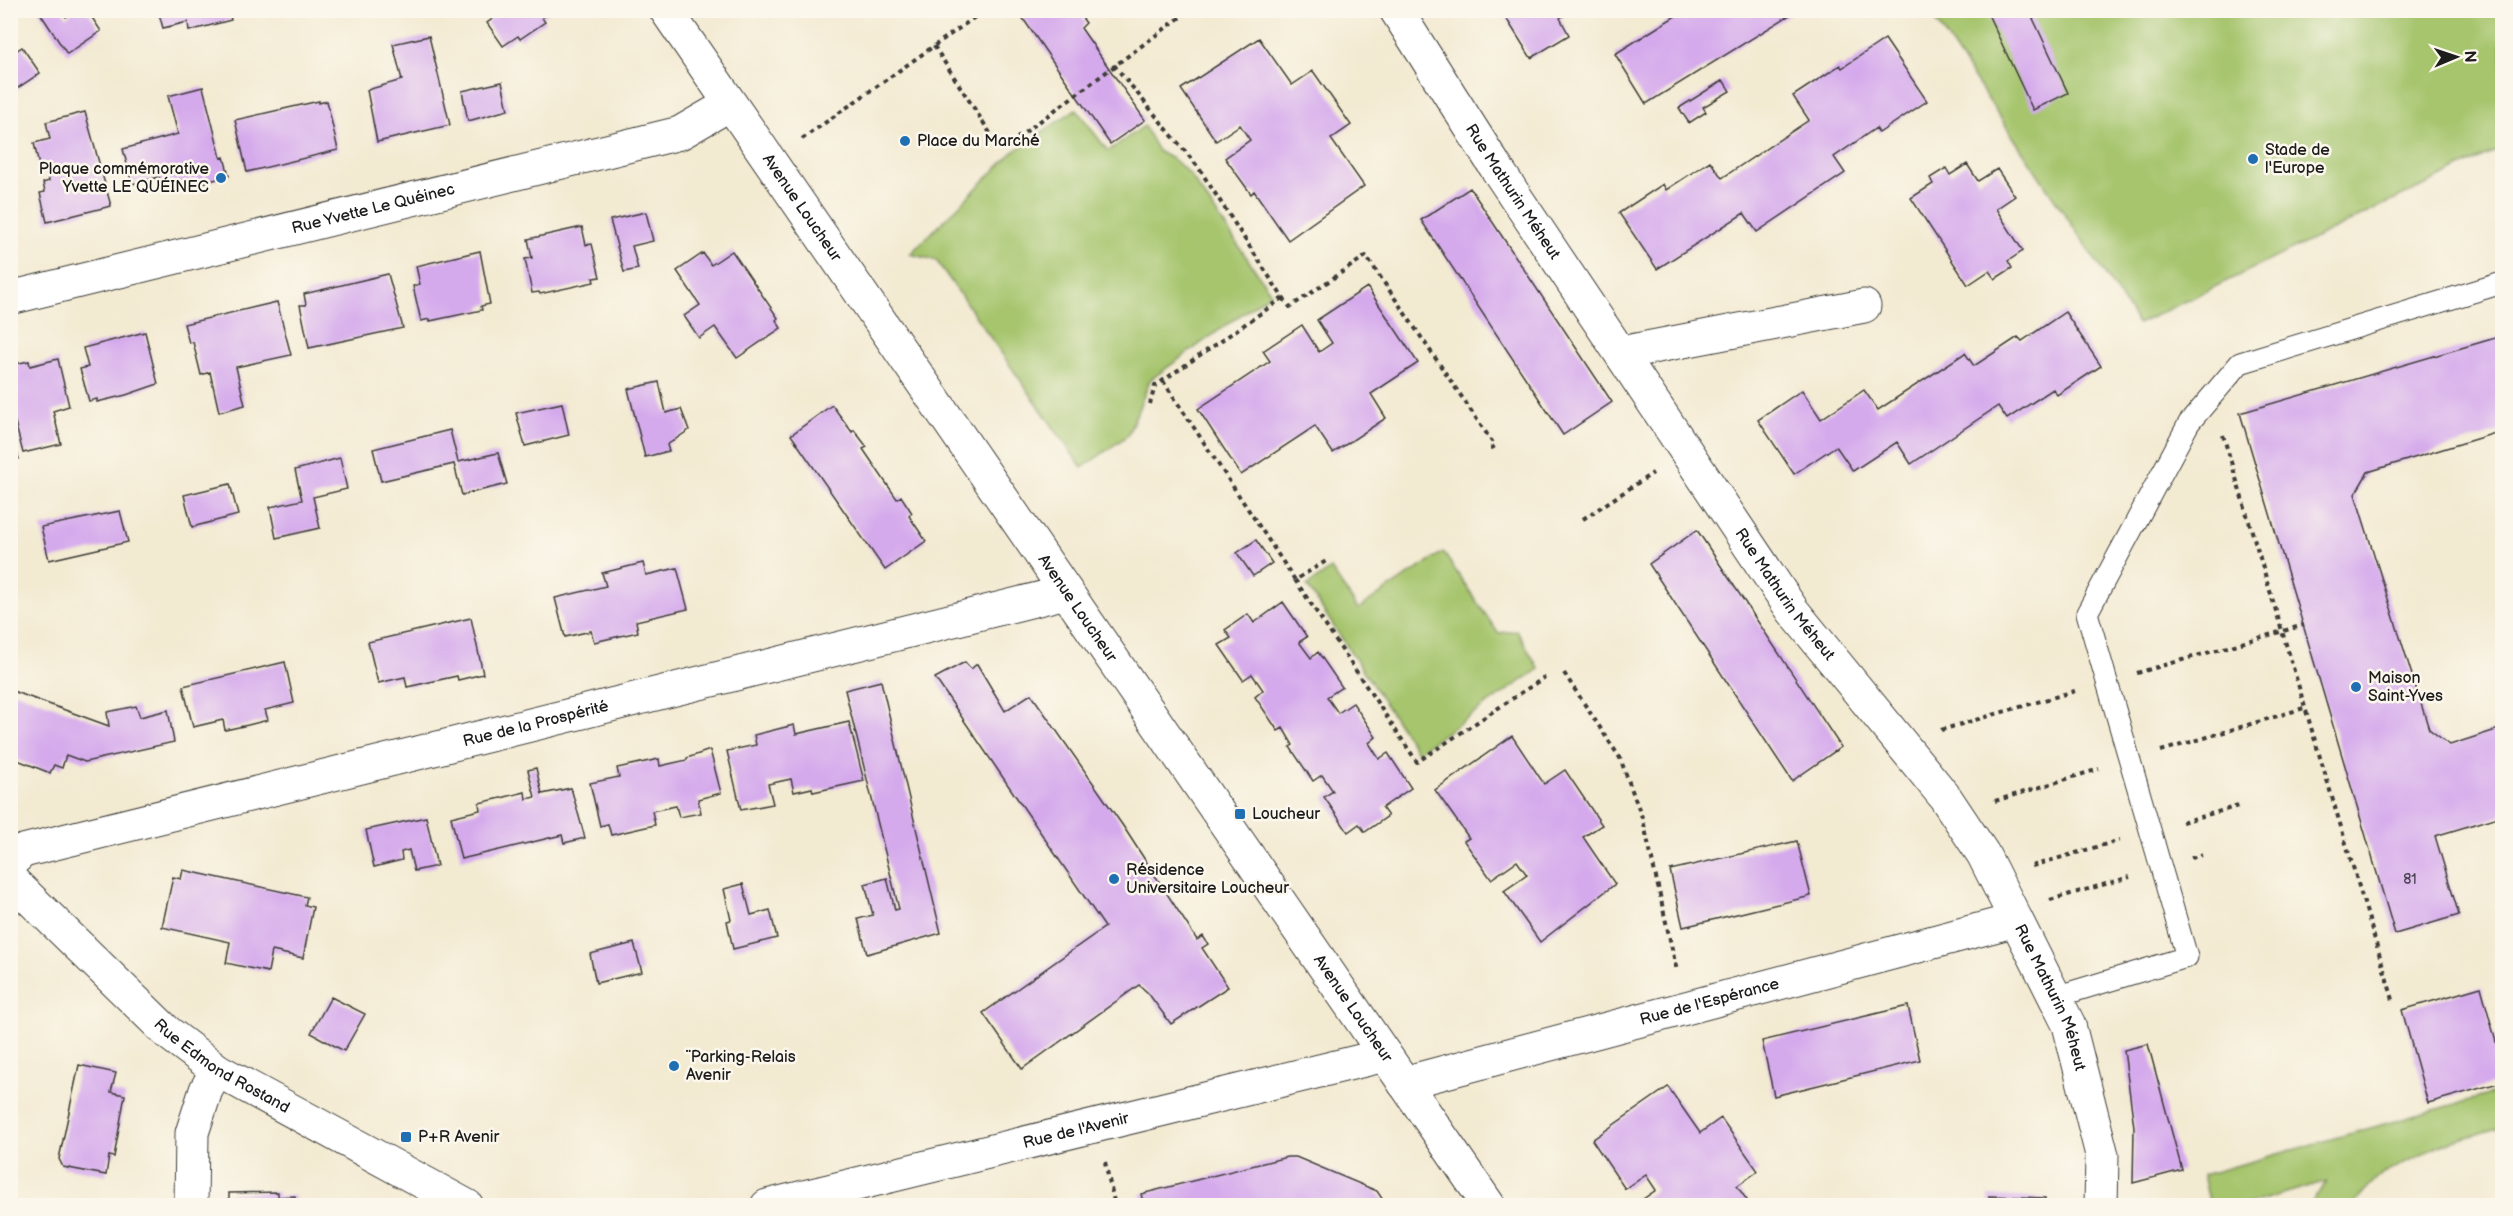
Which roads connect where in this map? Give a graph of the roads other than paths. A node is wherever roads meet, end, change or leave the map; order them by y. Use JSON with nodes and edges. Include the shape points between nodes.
{"nodes":[{"id":1,"x":666,"y":10,"type":"edge"},
{"id":2,"x":1396,"y":10,"type":"edge"},
{"id":3,"x":730,"y":104,"type":"junction"},
{"id":4,"x":2502,"y":283,"type":"edge"},
{"id":5,"x":10,"y":298,"type":"edge"},
{"id":6,"x":1864,"y":306,"type":"dead end"},
{"id":7,"x":1621,"y":353,"type":"junction"},
{"id":8,"x":1066,"y":592,"type":"junction"},
{"id":9,"x":10,"y":863,"type":"edge"},
{"id":10,"x":10,"y":879,"type":"edge"},
{"id":11,"x":2014,"y":916,"type":"junction"},
{"id":12,"x":2055,"y":997,"type":"junction"},
{"id":13,"x":1385,"y":1055,"type":"junction"},
{"id":14,"x":217,"y":1070,"type":"junction"},
{"id":15,"x":1404,"y":1083,"type":"junction"},
{"id":16,"x":191,"y":1206,"type":"edge"},
{"id":17,"x":467,"y":1206,"type":"edge"},
{"id":18,"x":767,"y":1206,"type":"edge"},
{"id":19,"x":1489,"y":1206,"type":"edge"},
{"id":20,"x":2101,"y":1206,"type":"edge"}],
"edges":[{"from":1,"to":3,"type":"street","name":"Avenue Loucheur"},
{"from":2,"to":7,"type":"street","name":"Rue Mathurin Méheut"},
{"from":3,"to":5,"type":"street","name":"Rue Yvette Le Quéinec","via":[[680,133]]},
{"from":3,"to":8,"type":"street","name":"Avenue Loucheur"},
{"from":4,"to":12,"type":"lane","via":[[2240,363],[2189,423],[2087,613],[2187,957]]},
{"from":6,"to":7,"type":"street"},
{"from":7,"to":11,"type":"street","name":"Rue Mathurin Méheut","via":[[1793,611],[1945,797],[1983,854]]},
{"from":8,"to":9,"type":"street","name":"Rue de la Prospérité","via":[[23,851]]},
{"from":8,"to":13,"type":"street","name":"Avenue Loucheur"},
{"from":10,"to":14,"type":"street","name":"Rue Edmond Rostand","via":[[166,1032]]},
{"from":11,"to":12,"type":"street","name":"Rue Mathurin Méheut"},
{"from":11,"to":15,"type":"street","name":"Rue de l'Espérance"},
{"from":12,"to":20,"type":"street","name":"Rue Mathurin Méheut","via":[[2069,1025],[2102,1155]]},
{"from":13,"to":15,"type":"street","name":"Avenue Loucheur"},
{"from":13,"to":18,"type":"street","name":"Rue de l'Avenir"},
{"from":14,"to":16,"type":"street","via":[[192,1133]]},
{"from":14,"to":17,"type":"street","name":"Rue Edmond Rostand"},
{"from":15,"to":19,"type":"street","name":"Avenue Loucheur"}]}
